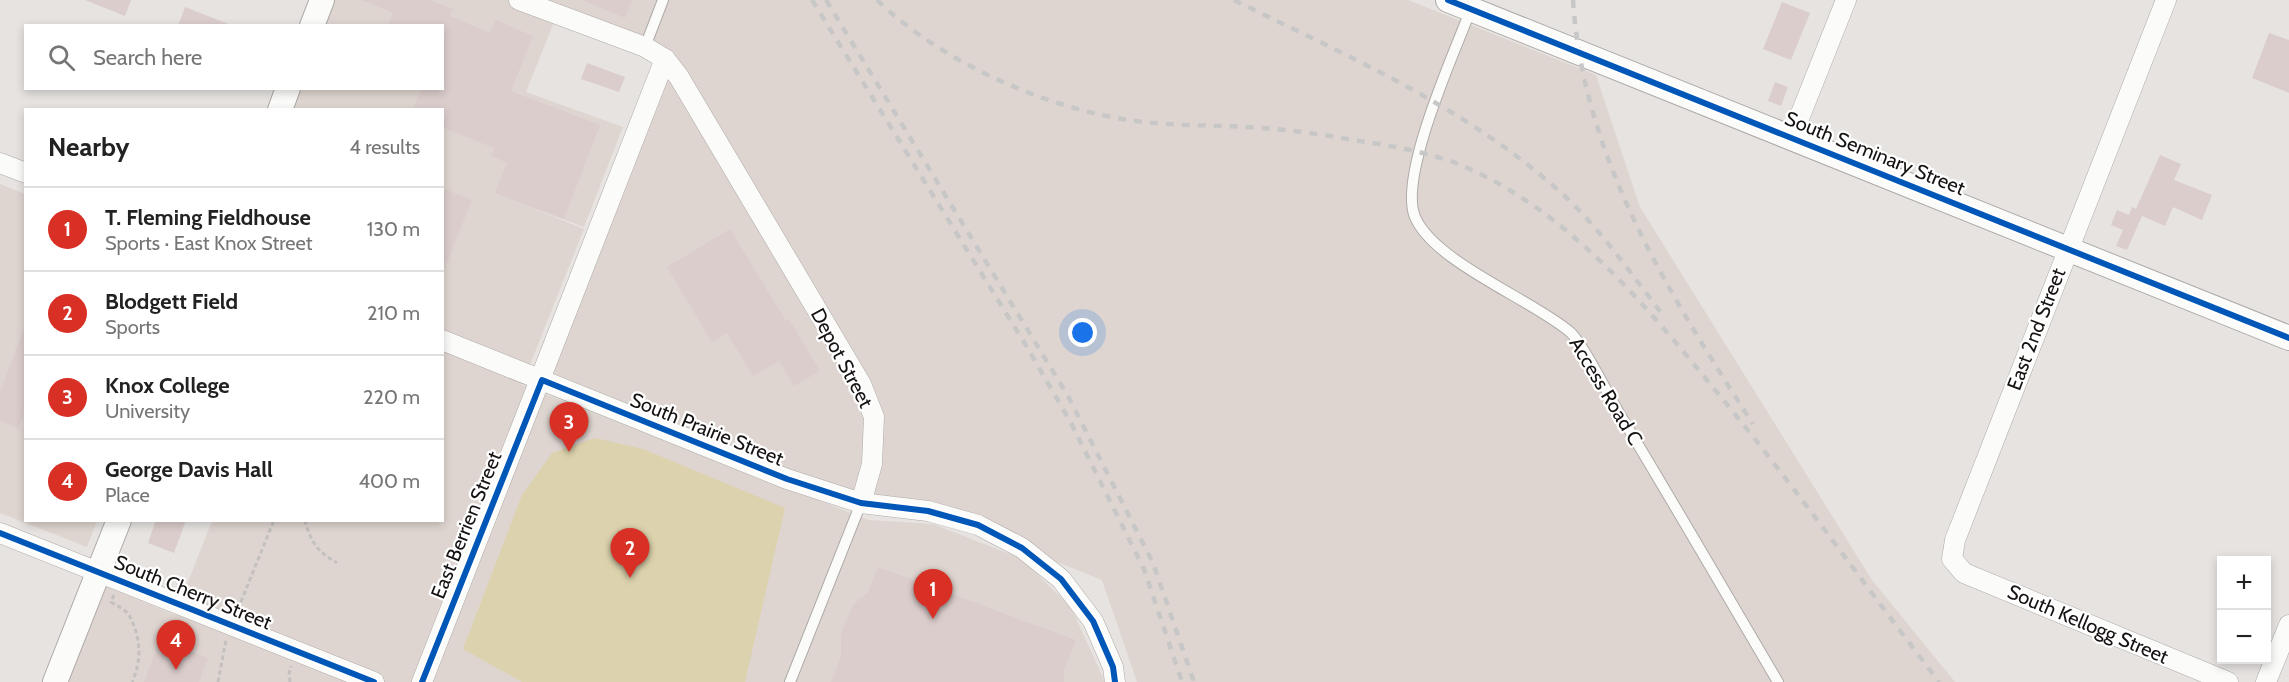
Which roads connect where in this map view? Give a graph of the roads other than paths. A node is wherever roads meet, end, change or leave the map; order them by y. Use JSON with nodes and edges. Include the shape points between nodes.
{"nodes":[{"id":1,"x":322,"y":0,"type":"edge"},
{"id":2,"x":519,"y":0,"type":"edge"},
{"id":3,"x":663,"y":0,"type":"edge"},
{"id":4,"x":1448,"y":0,"type":"edge"},
{"id":5,"x":1846,"y":0,"type":"edge"},
{"id":6,"x":2166,"y":0,"type":"edge"},
{"id":7,"x":1472,"y":9,"type":"junction"},
{"id":8,"x":313,"y":24,"type":"edge"},
{"id":9,"x":645,"y":47,"type":"junction"},
{"id":10,"x":665,"y":59,"type":"junction"},
{"id":11,"x":287,"y":90,"type":"edge"},
{"id":12,"x":281,"y":108,"type":"edge"},
{"id":13,"x":1792,"y":136,"type":"junction"},
{"id":14,"x":0,"y":163,"type":"edge"},
{"id":15,"x":24,"y":172,"type":"edge"},
{"id":16,"x":2067,"y":250,"type":"junction"},
{"id":17,"x":2289,"y":338,"type":"edge"},
{"id":18,"x":444,"y":341,"type":"edge"},
{"id":19,"x":542,"y":380,"type":"junction"},
{"id":20,"x":861,"y":503,"type":"junction"},
{"id":21,"x":118,"y":522,"type":"edge"},
{"id":22,"x":0,"y":533,"type":"edge"},
{"id":23,"x":1952,"y":559,"type":"joint"},
{"id":24,"x":109,"y":576,"type":"junction"},
{"id":25,"x":2289,"y":625,"type":"edge"},
{"id":26,"x":55,"y":682,"type":"edge"},
{"id":27,"x":374,"y":682,"type":"edge"},
{"id":28,"x":422,"y":682,"type":"edge"},
{"id":29,"x":790,"y":682,"type":"edge"},
{"id":30,"x":1115,"y":682,"type":"edge"},
{"id":31,"x":1778,"y":682,"type":"edge"},
{"id":32,"x":2228,"y":682,"type":"edge"},
{"id":33,"x":2266,"y":682,"type":"edge"}],
"edges":[{"from":1,"to":8,"type":"street"},
{"from":2,"to":9,"type":"street"},
{"from":3,"to":9,"type":"lane"},
{"from":4,"to":7,"type":"street","name":"South Seminary Street"},
{"from":5,"to":13,"type":"street"},
{"from":6,"to":16,"type":"street","name":"East 2nd Street"},
{"from":7,"to":13,"type":"street","name":"South Seminary Street"},
{"from":7,"to":31,"type":"lane","name":"Access Road C","via":[[1434,102],[1419,152],[1413,182],[1414,216],[1430,238],[1458,260],[1572,333]]},
{"from":9,"to":10,"type":"street"},
{"from":10,"to":19,"type":"street","name":"East Berrien Street"},
{"from":10,"to":20,"type":"street","name":"Depot Street","via":[[680,77],[861,384],[873,417],[872,464]]},
{"from":11,"to":12,"type":"street"},
{"from":13,"to":16,"type":"street","name":"South Seminary Street"},
{"from":14,"to":15,"type":"street"},
{"from":16,"to":17,"type":"street","name":"South Seminary Street"},
{"from":16,"to":23,"type":"street","name":"East 2nd Street","via":[[1955,540]]},
{"from":18,"to":19,"type":"street","name":"South Prairie Street"},
{"from":19,"to":20,"type":"street","name":"South Prairie Street","via":[[787,480]]},
{"from":19,"to":28,"type":"street","name":"East Berrien Street"},
{"from":20,"to":29,"type":"lane","name":"Depot Street"},
{"from":20,"to":30,"type":"street","name":"South Prairie Street","via":[[928,511],[978,525],[1022,548],[1061,579],[1093,621],[1113,667]]},
{"from":21,"to":24,"type":"street"},
{"from":22,"to":24,"type":"street","name":"South Cherry Street"},
{"from":23,"to":32,"type":"street","name":"South Kellogg Street","via":[[1964,573]]},
{"from":24,"to":26,"type":"street"},
{"from":24,"to":27,"type":"street","name":"South Cherry Street"},
{"from":25,"to":33,"type":"street"}]}
